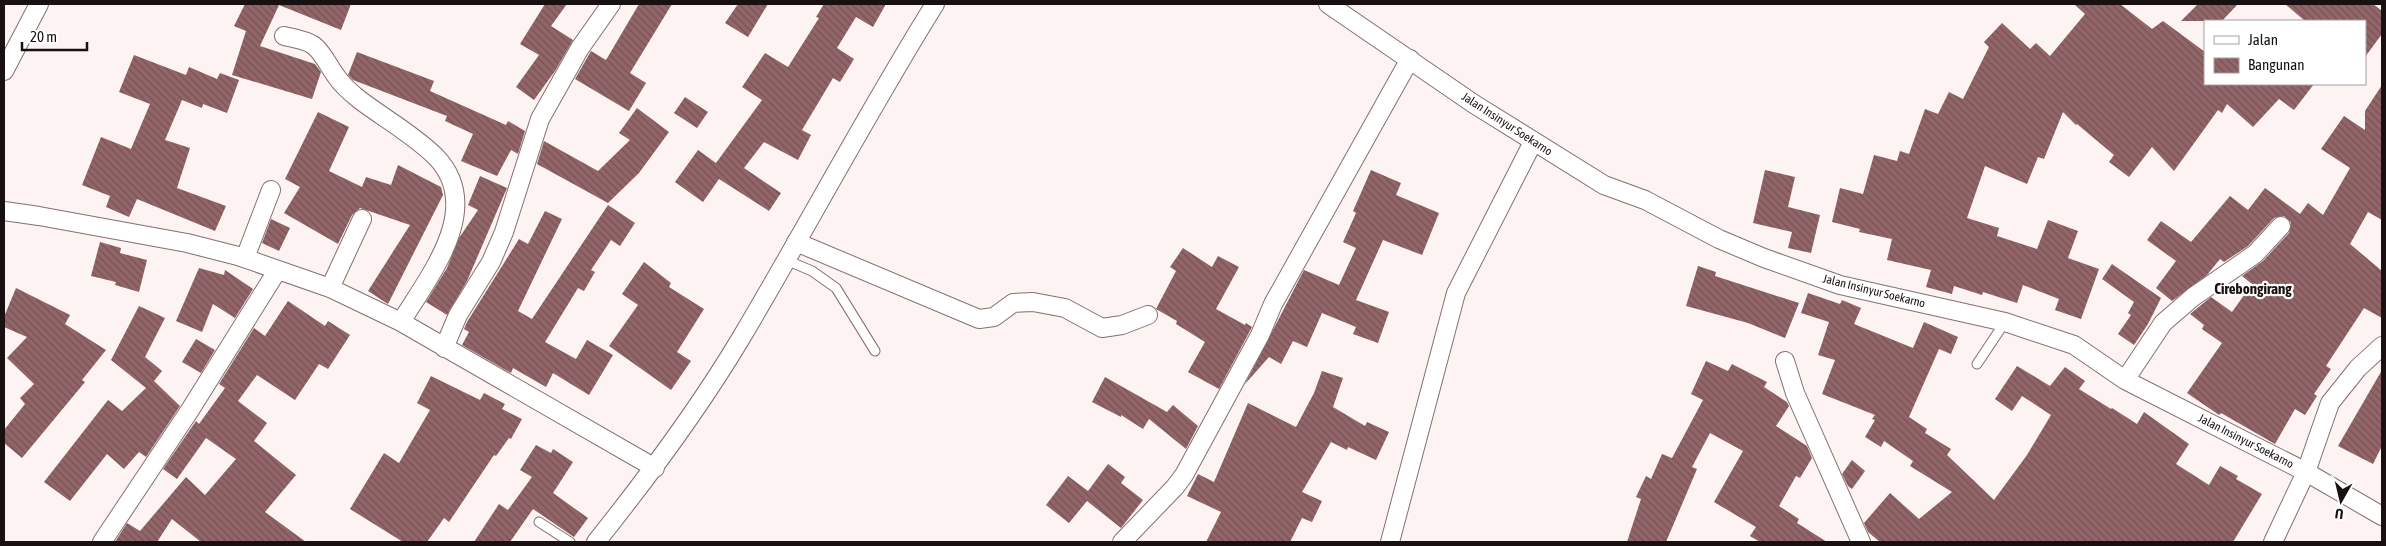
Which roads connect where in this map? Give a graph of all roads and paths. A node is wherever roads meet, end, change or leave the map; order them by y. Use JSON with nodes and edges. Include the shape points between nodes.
{"nodes":[{"id":1,"x":39,"y":4,"type":"edge"},
{"id":2,"x":611,"y":4,"type":"edge"},
{"id":3,"x":935,"y":4,"type":"edge"},
{"id":4,"x":1328,"y":4,"type":"edge"},
{"id":5,"x":284,"y":36,"type":"dead end"},
{"id":6,"x":1410,"y":58,"type":"junction"},
{"id":7,"x":4,"y":71,"type":"edge"},
{"id":8,"x":1533,"y":142,"type":"junction"},
{"id":9,"x":271,"y":190,"type":"dead end"},
{"id":10,"x":4,"y":211,"type":"edge"},
{"id":11,"x":362,"y":219,"type":"dead end"},
{"id":12,"x":2281,"y":226,"type":"dead end"},
{"id":13,"x":796,"y":242,"type":"junction"},
{"id":14,"x":244,"y":258,"type":"junction"},
{"id":15,"x":786,"y":260,"type":"junction"},
{"id":16,"x":277,"y":271,"type":"junction"},
{"id":17,"x":330,"y":288,"type":"junction"},
{"id":18,"x":1148,"y":315,"type":"dead end"},
{"id":19,"x":402,"y":322,"type":"junction"},
{"id":20,"x":2005,"y":322,"type":"junction"},
{"id":21,"x":2382,"y":346,"type":"edge"},
{"id":22,"x":444,"y":348,"type":"junction"},
{"id":23,"x":875,"y":351,"type":"dead end"},
{"id":24,"x":1785,"y":361,"type":"dead end"},
{"id":25,"x":1977,"y":364,"type":"dead end"},
{"id":26,"x":2125,"y":380,"type":"junction"},
{"id":27,"x":655,"y":468,"type":"junction"},
{"id":28,"x":2306,"y":472,"type":"junction"},
{"id":29,"x":2382,"y":516,"type":"edge"},
{"id":30,"x":539,"y":522,"type":"dead end"},
{"id":31,"x":102,"y":542,"type":"edge"},
{"id":32,"x":570,"y":542,"type":"edge"},
{"id":33,"x":596,"y":542,"type":"edge"},
{"id":34,"x":1122,"y":542,"type":"edge"},
{"id":35,"x":1390,"y":542,"type":"edge"},
{"id":36,"x":1861,"y":542,"type":"edge"},
{"id":37,"x":2273,"y":542,"type":"edge"}],
"edges":[{"from":1,"to":7,"type":"street"},
{"from":2,"to":22,"type":"street","via":[[580,48],[540,119],[504,232],[491,262],[458,315]]},
{"from":3,"to":13,"type":"street"},
{"from":4,"to":6,"type":"street","name":"Jalan Insinyur Soekarno"},
{"from":5,"to":19,"type":"street","via":[[313,45],[343,86],[436,158],[450,181],[455,197],[454,226],[445,248]]},
{"from":6,"to":8,"type":"street","name":"Jalan Insinyur Soekarno"},
{"from":6,"to":34,"type":"street","via":[[1273,304],[1260,335],[1184,475]]},
{"from":8,"to":20,"type":"street","name":"Jalan Insinyur Soekarno","via":[[1604,184],[1645,200],[1764,258],[1840,285]]},
{"from":8,"to":35,"type":"street","via":[[1456,293]]},
{"from":9,"to":14,"type":"street"},
{"from":10,"to":14,"type":"street","via":[[188,243]]},
{"from":11,"to":17,"type":"street"},
{"from":12,"to":26,"type":"street","via":[[2255,254],[2193,297],[2163,323]]},
{"from":13,"to":15,"type":"street"},
{"from":13,"to":18,"type":"street","via":[[979,319],[994,317],[1013,304],[1033,302],[1065,308],[1102,328],[1122,325]]},
{"from":14,"to":16,"type":"street"},
{"from":15,"to":23,"type":"lane","via":[[812,271],[836,288]]},
{"from":15,"to":27,"type":"street","via":[[740,340]]},
{"from":16,"to":17,"type":"street"},
{"from":16,"to":31,"type":"street"},
{"from":17,"to":19,"type":"street"},
{"from":19,"to":22,"type":"street"},
{"from":20,"to":25,"type":"lane"},
{"from":20,"to":26,"type":"street","name":"Jalan Insinyur Soekarno","via":[[2074,345]]},
{"from":21,"to":28,"type":"street","via":[[2358,368],[2330,404]]},
{"from":22,"to":27,"type":"street"},
{"from":24,"to":36,"type":"street","via":[[1795,393]]},
{"from":26,"to":28,"type":"street","name":"Jalan Insinyur Soekarno"},
{"from":27,"to":33,"type":"street"},
{"from":28,"to":29,"type":"street","name":"Jalan Insinyur Soekarno"},
{"from":28,"to":37,"type":"street"},
{"from":30,"to":32,"type":"lane"}]}
